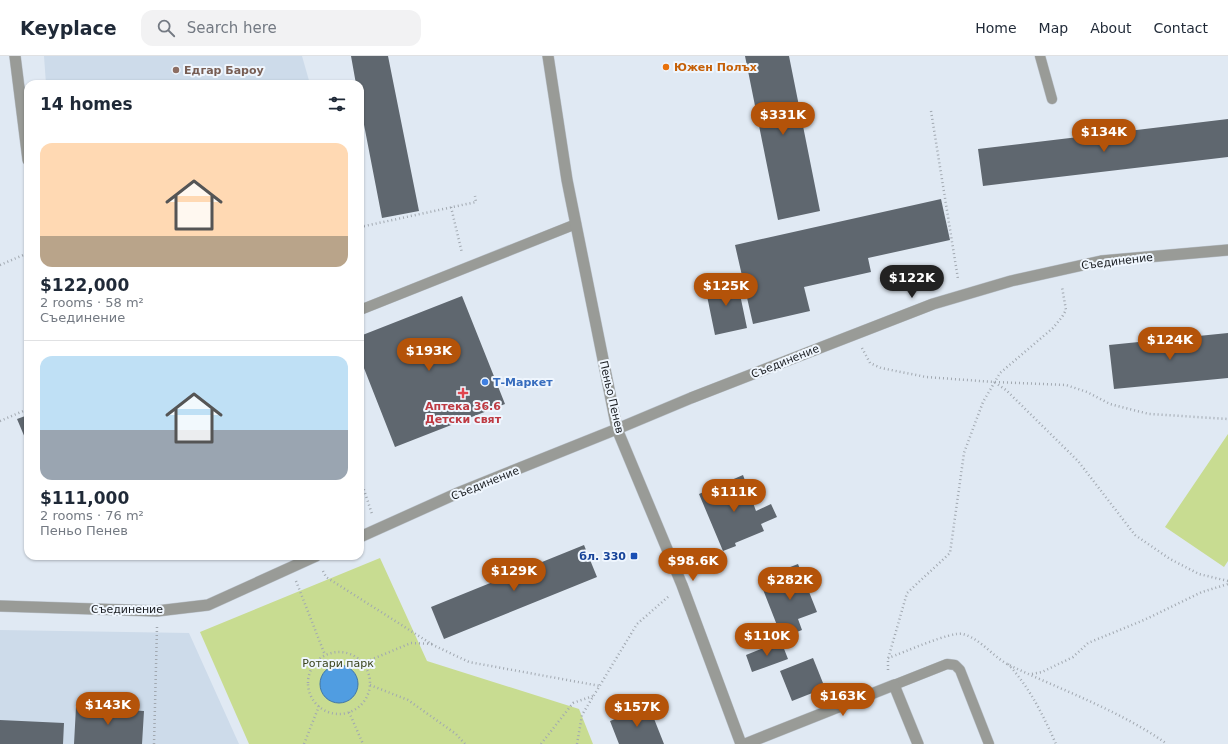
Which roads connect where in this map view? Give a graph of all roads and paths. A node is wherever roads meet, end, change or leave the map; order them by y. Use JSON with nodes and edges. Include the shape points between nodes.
{"nodes":[{"id":1,"x":15,"y":56,"type":"edge"},
{"id":2,"x":548,"y":56,"type":"edge"},
{"id":3,"x":1040,"y":56,"type":"edge"},
{"id":4,"x":1052,"y":99,"type":"dead end"},
{"id":5,"x":931,"y":111,"type":"dead end"},
{"id":6,"x":24,"y":128,"type":"edge"},
{"id":7,"x":475,"y":196,"type":"dead end"},
{"id":8,"x":451,"y":207,"type":"junction"},
{"id":9,"x":576,"y":224,"type":"junction"},
{"id":10,"x":364,"y":226,"type":"edge"},
{"id":11,"x":1228,"y":250,"type":"edge"},
{"id":12,"x":24,"y":255,"type":"edge"},
{"id":13,"x":0,"y":265,"type":"edge"},
{"id":14,"x":466,"y":268,"type":"junction"},
{"id":15,"x":1059,"y":270,"type":"junction"},
{"id":16,"x":961,"y":296,"type":"junction"},
{"id":17,"x":364,"y":308,"type":"edge"},
{"id":18,"x":854,"y":333,"type":"junction"},
{"id":19,"x":994,"y":382,"type":"junction"},
{"id":20,"x":24,"y":411,"type":"edge"},
{"id":21,"x":1228,"y":419,"type":"edge"},
{"id":22,"x":0,"y":421,"type":"edge"},
{"id":23,"x":618,"y":430,"type":"junction"},
{"id":24,"x":364,"y":490,"type":"edge"},
{"id":25,"x":377,"y":529,"type":"junction"},
{"id":26,"x":364,"y":535,"type":"edge"},
{"id":27,"x":307,"y":560,"type":"edge"},
{"id":28,"x":317,"y":560,"type":"edge"},
{"id":29,"x":290,"y":568,"type":"junction"},
{"id":30,"x":1228,"y":582,"type":"edge"},
{"id":31,"x":682,"y":585,"type":"junction"},
{"id":32,"x":0,"y":606,"type":"edge"},
{"id":33,"x":157,"y":611,"type":"junction"},
{"id":34,"x":433,"y":644,"type":"junction"},
{"id":35,"x":325,"y":655,"type":"junction"},
{"id":36,"x":888,"y":659,"type":"junction"},
{"id":37,"x":363,"y":663,"type":"junction"},
{"id":38,"x":1007,"y":664,"type":"junction"},
{"id":39,"x":1031,"y":674,"type":"junction"},
{"id":40,"x":370,"y":685,"type":"junction"},
{"id":41,"x":894,"y":685,"type":"junction"},
{"id":42,"x":600,"y":686,"type":"junction"},
{"id":43,"x":594,"y":696,"type":"junction"},
{"id":44,"x":319,"y":706,"type":"junction"},
{"id":45,"x":350,"y":712,"type":"junction"},
{"id":46,"x":154,"y":744,"type":"edge"},
{"id":47,"x":304,"y":744,"type":"edge"},
{"id":48,"x":363,"y":744,"type":"edge"},
{"id":49,"x":465,"y":744,"type":"edge"},
{"id":50,"x":541,"y":744,"type":"edge"},
{"id":51,"x":576,"y":744,"type":"edge"},
{"id":52,"x":741,"y":744,"type":"edge"},
{"id":53,"x":745,"y":744,"type":"edge"},
{"id":54,"x":918,"y":744,"type":"edge"},
{"id":55,"x":989,"y":744,"type":"edge"},
{"id":56,"x":1056,"y":744,"type":"edge"},
{"id":57,"x":1167,"y":744,"type":"edge"}],
"edges":[{"from":1,"to":6,"type":"street"},
{"from":2,"to":9,"type":"street","name":"Пеньо Пенев"},
{"from":3,"to":4,"type":"lane"},
{"from":5,"to":16,"type":"path"},
{"from":7,"to":8,"type":"path","via":[[476,202]]},
{"from":8,"to":10,"type":"path"},
{"from":8,"to":14,"type":"path"},
{"from":9,"to":14,"type":"lane"},
{"from":9,"to":23,"type":"street","name":"Пеньо Пенев"},
{"from":11,"to":15,"type":"street","name":"Съединение","via":[[1101,261]]},
{"from":12,"to":13,"type":"path"},
{"from":14,"to":17,"type":"lane"},
{"from":15,"to":16,"type":"street","name":"Съединение"},
{"from":15,"to":19,"type":"path","via":[[1066,310],[1062,317],[1053,328],[1000,373]]},
{"from":16,"to":18,"type":"street","name":"Съединение"},
{"from":18,"to":19,"type":"path","via":[[870,363],[881,368],[926,378]]},
{"from":18,"to":23,"type":"street","name":"Съединение"},
{"from":19,"to":21,"type":"path","via":[[1066,385],[1110,404],[1149,414]]},
{"from":19,"to":30,"type":"path","via":[[1006,390],[1071,453],[1135,534],[1170,559],[1198,574]]},
{"from":19,"to":36,"type":"path","via":[[983,402],[964,453],[950,553],[907,593]]},
{"from":20,"to":22,"type":"path"},
{"from":23,"to":25,"type":"street","name":"Съединение","via":[[460,492]]},
{"from":23,"to":31,"type":"street","name":"Пеньо Пенев"},
{"from":24,"to":25,"type":"path"},
{"from":25,"to":26,"type":"street","name":"Съединение"},
{"from":27,"to":29,"type":"street","name":"Съединение"},
{"from":28,"to":34,"type":"path","via":[[326,577]]},
{"from":29,"to":33,"type":"street","name":"Съединение","via":[[208,604]]},
{"from":29,"to":35,"type":"path"},
{"from":30,"to":39,"type":"path","via":[[1088,643],[1073,657],[1042,672]]},
{"from":31,"to":42,"type":"path","via":[[637,624]]},
{"from":31,"to":52,"type":"street","name":"Пеньо Пенев"},
{"from":32,"to":33,"type":"street","name":"Съединение"},
{"from":33,"to":46,"type":"path"},
{"from":34,"to":37,"type":"path","via":[[410,643]]},
{"from":34,"to":42,"type":"path","via":[[469,662]]},
{"from":35,"to":37,"type":"path","via":[[346,652]]},
{"from":35,"to":44,"type":"path","via":[[311,669],[308,679],[310,694]]},
{"from":36,"to":38,"type":"path","via":[[950,635],[963,634],[977,641]]},
{"from":36,"to":41,"type":"path","via":[[888,671]]},
{"from":37,"to":40,"type":"path"},
{"from":38,"to":39,"type":"path"},
{"from":38,"to":56,"type":"path","via":[[1024,682],[1042,712]]},
{"from":39,"to":57,"type":"path","via":[[1116,715]]},
{"from":40,"to":45,"type":"path","via":[[364,702]]},
{"from":40,"to":49,"type":"path","via":[[408,700],[456,734]]},
{"from":41,"to":53,"type":"street"},
{"from":41,"to":54,"type":"street"},
{"from":41,"to":55,"type":"lane","via":[[947,664],[955,665],[960,670]]},
{"from":42,"to":43,"type":"path"},
{"from":43,"to":50,"type":"path","via":[[573,703]]},
{"from":43,"to":51,"type":"path","via":[[582,715]]},
{"from":44,"to":45,"type":"path","via":[[328,712]]},
{"from":44,"to":47,"type":"path"},
{"from":45,"to":48,"type":"path"}]}
